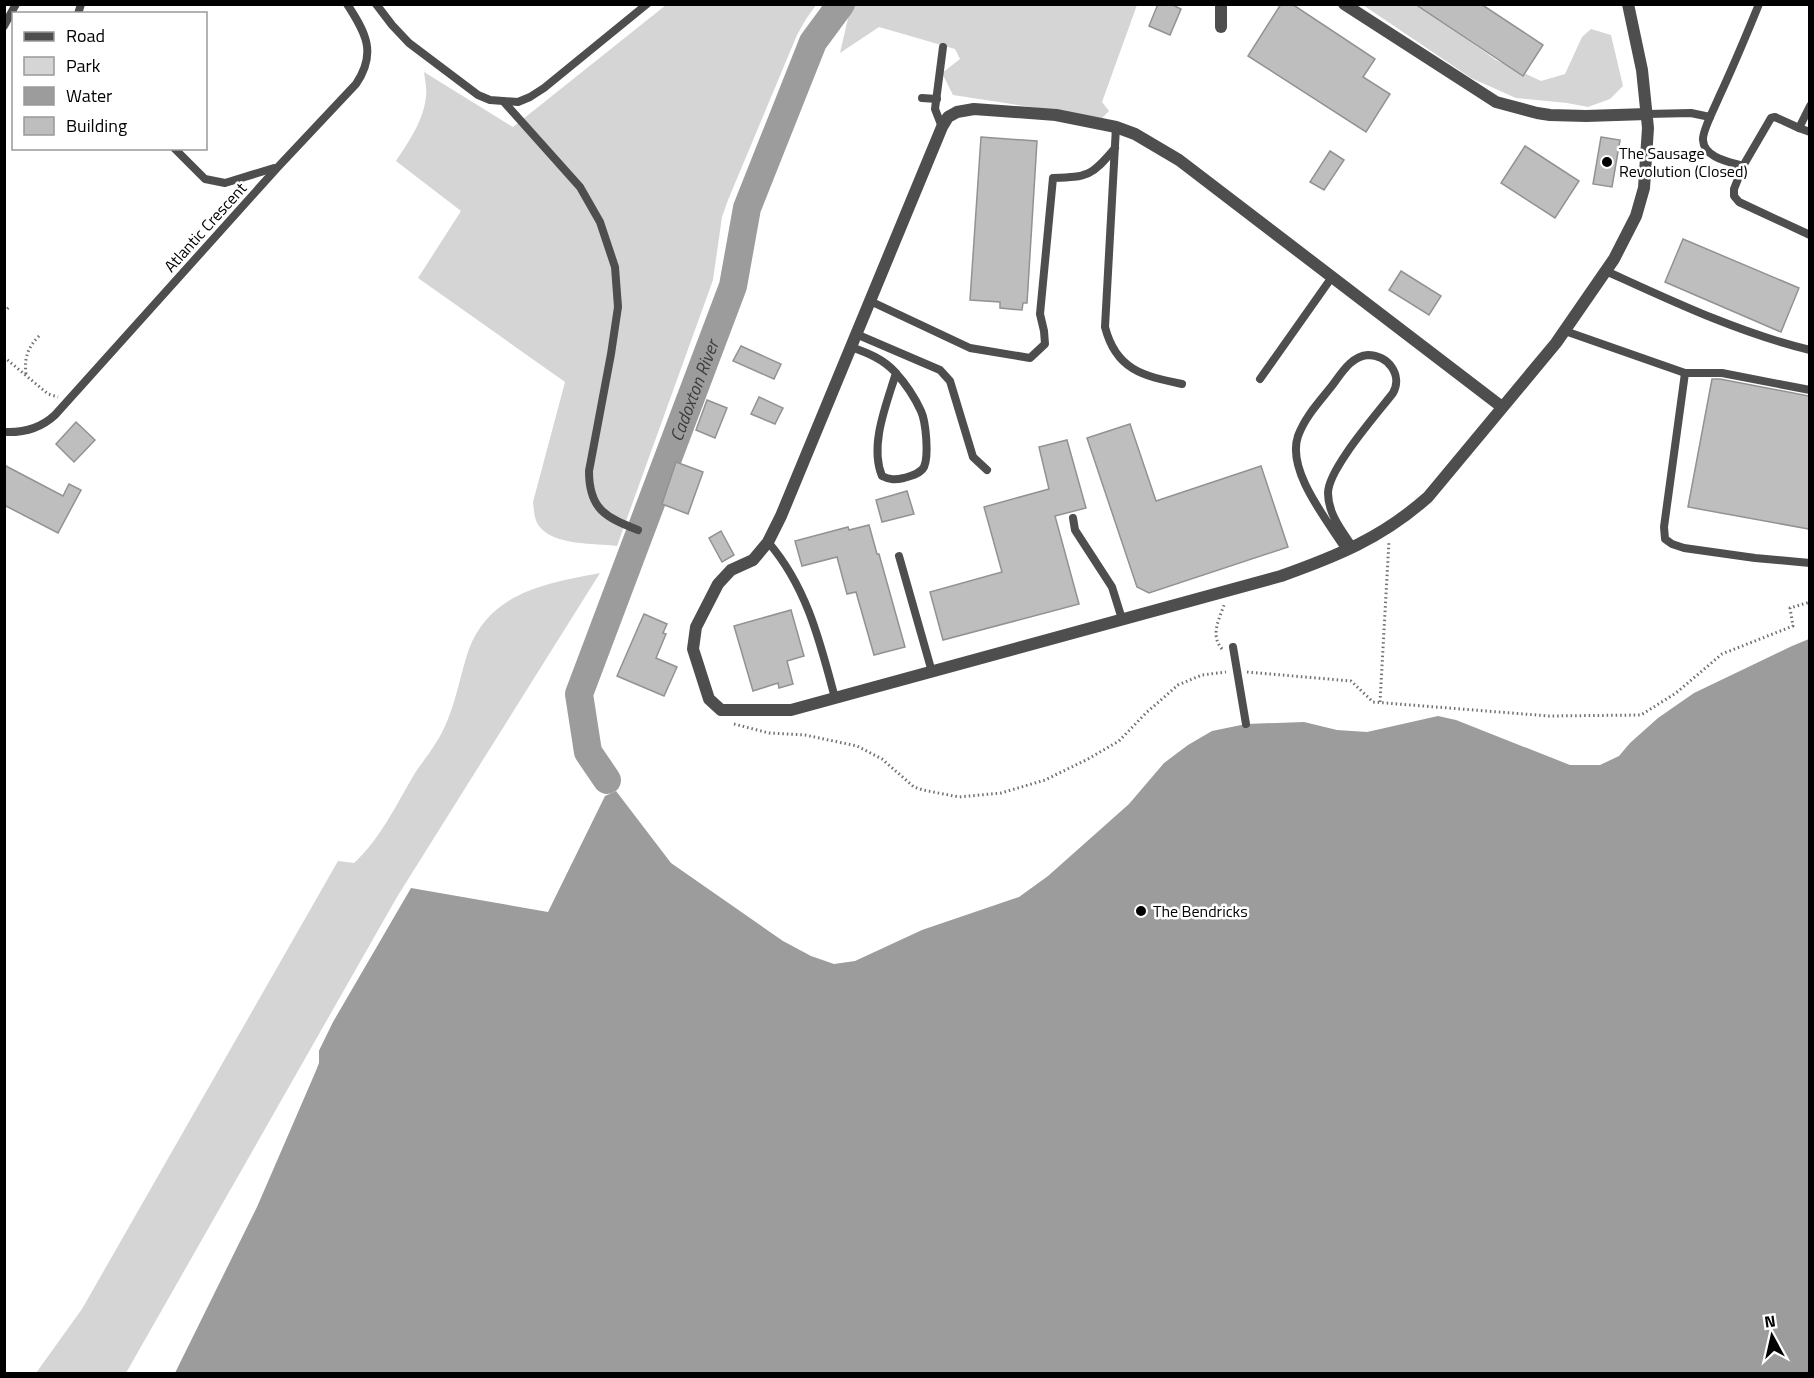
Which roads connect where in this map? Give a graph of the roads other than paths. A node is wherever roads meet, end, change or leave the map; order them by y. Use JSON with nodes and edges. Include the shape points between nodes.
{"nodes":[{"id":1,"x":16,"y":4,"type":"edge"},
{"id":2,"x":347,"y":4,"type":"edge"},
{"id":3,"x":376,"y":4,"type":"edge"},
{"id":4,"x":647,"y":4,"type":"edge"},
{"id":5,"x":1221,"y":4,"type":"edge"},
{"id":6,"x":1344,"y":4,"type":"edge"},
{"id":7,"x":1628,"y":4,"type":"edge"},
{"id":8,"x":1760,"y":4,"type":"edge"},
{"id":9,"x":4,"y":26,"type":"edge"},
{"id":10,"x":1221,"y":27,"type":"dead end"},
{"id":11,"x":943,"y":47,"type":"dead end"},
{"id":12,"x":922,"y":98,"type":"dead end"},
{"id":13,"x":937,"y":99,"type":"junction"},
{"id":14,"x":504,"y":102,"type":"junction"},
{"id":15,"x":1809,"y":106,"type":"edge"},
{"id":16,"x":1647,"y":114,"type":"junction"},
{"id":17,"x":1710,"y":117,"type":"junction"},
{"id":18,"x":942,"y":127,"type":"junction"},
{"id":19,"x":1116,"y":127,"type":"junction"},
{"id":20,"x":1799,"y":128,"type":"junction"},
{"id":21,"x":1809,"y":132,"type":"edge"},
{"id":22,"x":1115,"y":148,"type":"junction"},
{"id":23,"x":176,"y":150,"type":"edge"},
{"id":24,"x":1743,"y":166,"type":"junction"},
{"id":25,"x":277,"y":168,"type":"junction"},
{"id":26,"x":1809,"y":235,"type":"edge"},
{"id":27,"x":1606,"y":271,"type":"junction"},
{"id":28,"x":1332,"y":277,"type":"junction"},
{"id":29,"x":870,"y":301,"type":"junction"},
{"id":30,"x":1565,"y":332,"type":"junction"},
{"id":31,"x":856,"y":334,"type":"junction"},
{"id":32,"x":851,"y":347,"type":"junction"},
{"id":33,"x":1809,"y":350,"type":"edge"},
{"id":34,"x":896,"y":373,"type":"junction"},
{"id":35,"x":1685,"y":373,"type":"junction"},
{"id":36,"x":1260,"y":379,"type":"dead end"},
{"id":37,"x":1182,"y":384,"type":"dead end"},
{"id":38,"x":1809,"y":390,"type":"edge"},
{"id":39,"x":1502,"y":407,"type":"junction"},
{"id":40,"x":4,"y":432,"type":"edge"},
{"id":41,"x":987,"y":470,"type":"dead end"},
{"id":42,"x":1073,"y":518,"type":"dead end"},
{"id":43,"x":638,"y":530,"type":"dead end"},
{"id":44,"x":768,"y":542,"type":"junction"},
{"id":45,"x":1350,"y":549,"type":"junction"},
{"id":46,"x":899,"y":556,"type":"dead end"},
{"id":47,"x":1809,"y":562,"type":"edge"},
{"id":48,"x":1122,"y":619,"type":"junction"},
{"id":49,"x":1233,"y":647,"type":"dead end"},
{"id":50,"x":932,"y":672,"type":"junction"},
{"id":51,"x":835,"y":698,"type":"junction"},
{"id":52,"x":1246,"y":724,"type":"dead end"}],
"edges":[{"from":1,"to":9,"type":"lane"},
{"from":2,"to":25,"type":"lane","name":"Atlantic Crescent","via":[[365,35],[368,62],[364,73]]},
{"from":3,"to":14,"type":"lane","via":[[409,43],[465,86],[490,100]]},
{"from":4,"to":14,"type":"lane","via":[[544,88],[518,102]]},
{"from":5,"to":10,"type":"street"},
{"from":6,"to":16,"type":"street","via":[[1496,102],[1550,115]]},
{"from":7,"to":16,"type":"street"},
{"from":8,"to":17,"type":"lane"},
{"from":11,"to":13,"type":"lane"},
{"from":12,"to":13,"type":"lane"},
{"from":13,"to":18,"type":"lane","via":[[935,109]]},
{"from":14,"to":43,"type":"lane","via":[[579,187],[600,222],[615,267],[618,307],[589,488],[596,507],[612,520]]},
{"from":15,"to":20,"type":"lane"},
{"from":16,"to":17,"type":"lane","via":[[1690,113]]},
{"from":16,"to":27,"type":"street","via":[[1641,202]]},
{"from":17,"to":24,"type":"lane","via":[[1703,140],[1709,152]]},
{"from":18,"to":19,"type":"street","via":[[957,112],[974,110],[1056,115]]},
{"from":18,"to":29,"type":"street"},
{"from":19,"to":22,"type":"lane"},
{"from":19,"to":28,"type":"street","via":[[1179,160]]},
{"from":20,"to":21,"type":"lane"},
{"from":20,"to":24,"type":"lane","via":[[1771,118]]},
{"from":22,"to":29,"type":"lane","via":[[1098,169],[1081,177],[1053,178],[1040,314],[1045,344],[1030,357],[970,348]]},
{"from":22,"to":37,"type":"lane","via":[[1105,327],[1109,343],[1122,362],[1150,378]]},
{"from":23,"to":25,"type":"lane","via":[[205,178],[225,183]]},
{"from":24,"to":26,"type":"lane","via":[[1734,189],[1738,201]]},
{"from":25,"to":40,"type":"lane","name":"Atlantic Crescent","via":[[55,415],[41,425]]},
{"from":27,"to":30,"type":"street"},
{"from":27,"to":33,"type":"lane","via":[[1712,318]]},
{"from":28,"to":36,"type":"lane"},
{"from":28,"to":39,"type":"street"},
{"from":29,"to":31,"type":"street"},
{"from":30,"to":35,"type":"lane"},
{"from":30,"to":39,"type":"street"},
{"from":31,"to":32,"type":"street"},
{"from":31,"to":41,"type":"lane","via":[[940,370],[950,381],[973,457]]},
{"from":32,"to":34,"type":"lane","via":[[870,353]]},
{"from":32,"to":44,"type":"street"},
{"from":34,"to":34,"type":"lane","via":[[921,412],[926,458],[923,469],[914,476],[890,480],[882,476],[877,457],[886,403]]},
{"from":35,"to":38,"type":"lane","via":[[1722,373]]},
{"from":35,"to":47,"type":"lane","via":[[1665,539],[1684,548]]},
{"from":39,"to":45,"type":"street","via":[[1428,497],[1390,527]]},
{"from":42,"to":48,"type":"lane","via":[[1075,530],[1112,587]]},
{"from":44,"to":51,"type":"lane","via":[[791,573],[806,603]]},
{"from":44,"to":51,"type":"street","via":[[753,560],[731,570],[718,584],[696,627],[693,649],[709,699],[721,710],[791,710]]},
{"from":45,"to":45,"type":"lane","via":[[1304,482],[1296,446],[1309,414],[1350,363],[1361,356],[1375,356],[1392,368],[1396,386],[1334,472],[1329,486],[1329,502]]},
{"from":45,"to":48,"type":"street","via":[[1281,576]]},
{"from":46,"to":50,"type":"lane"},
{"from":48,"to":50,"type":"street"},
{"from":49,"to":52,"type":"lane"},
{"from":50,"to":51,"type":"street"}]}
